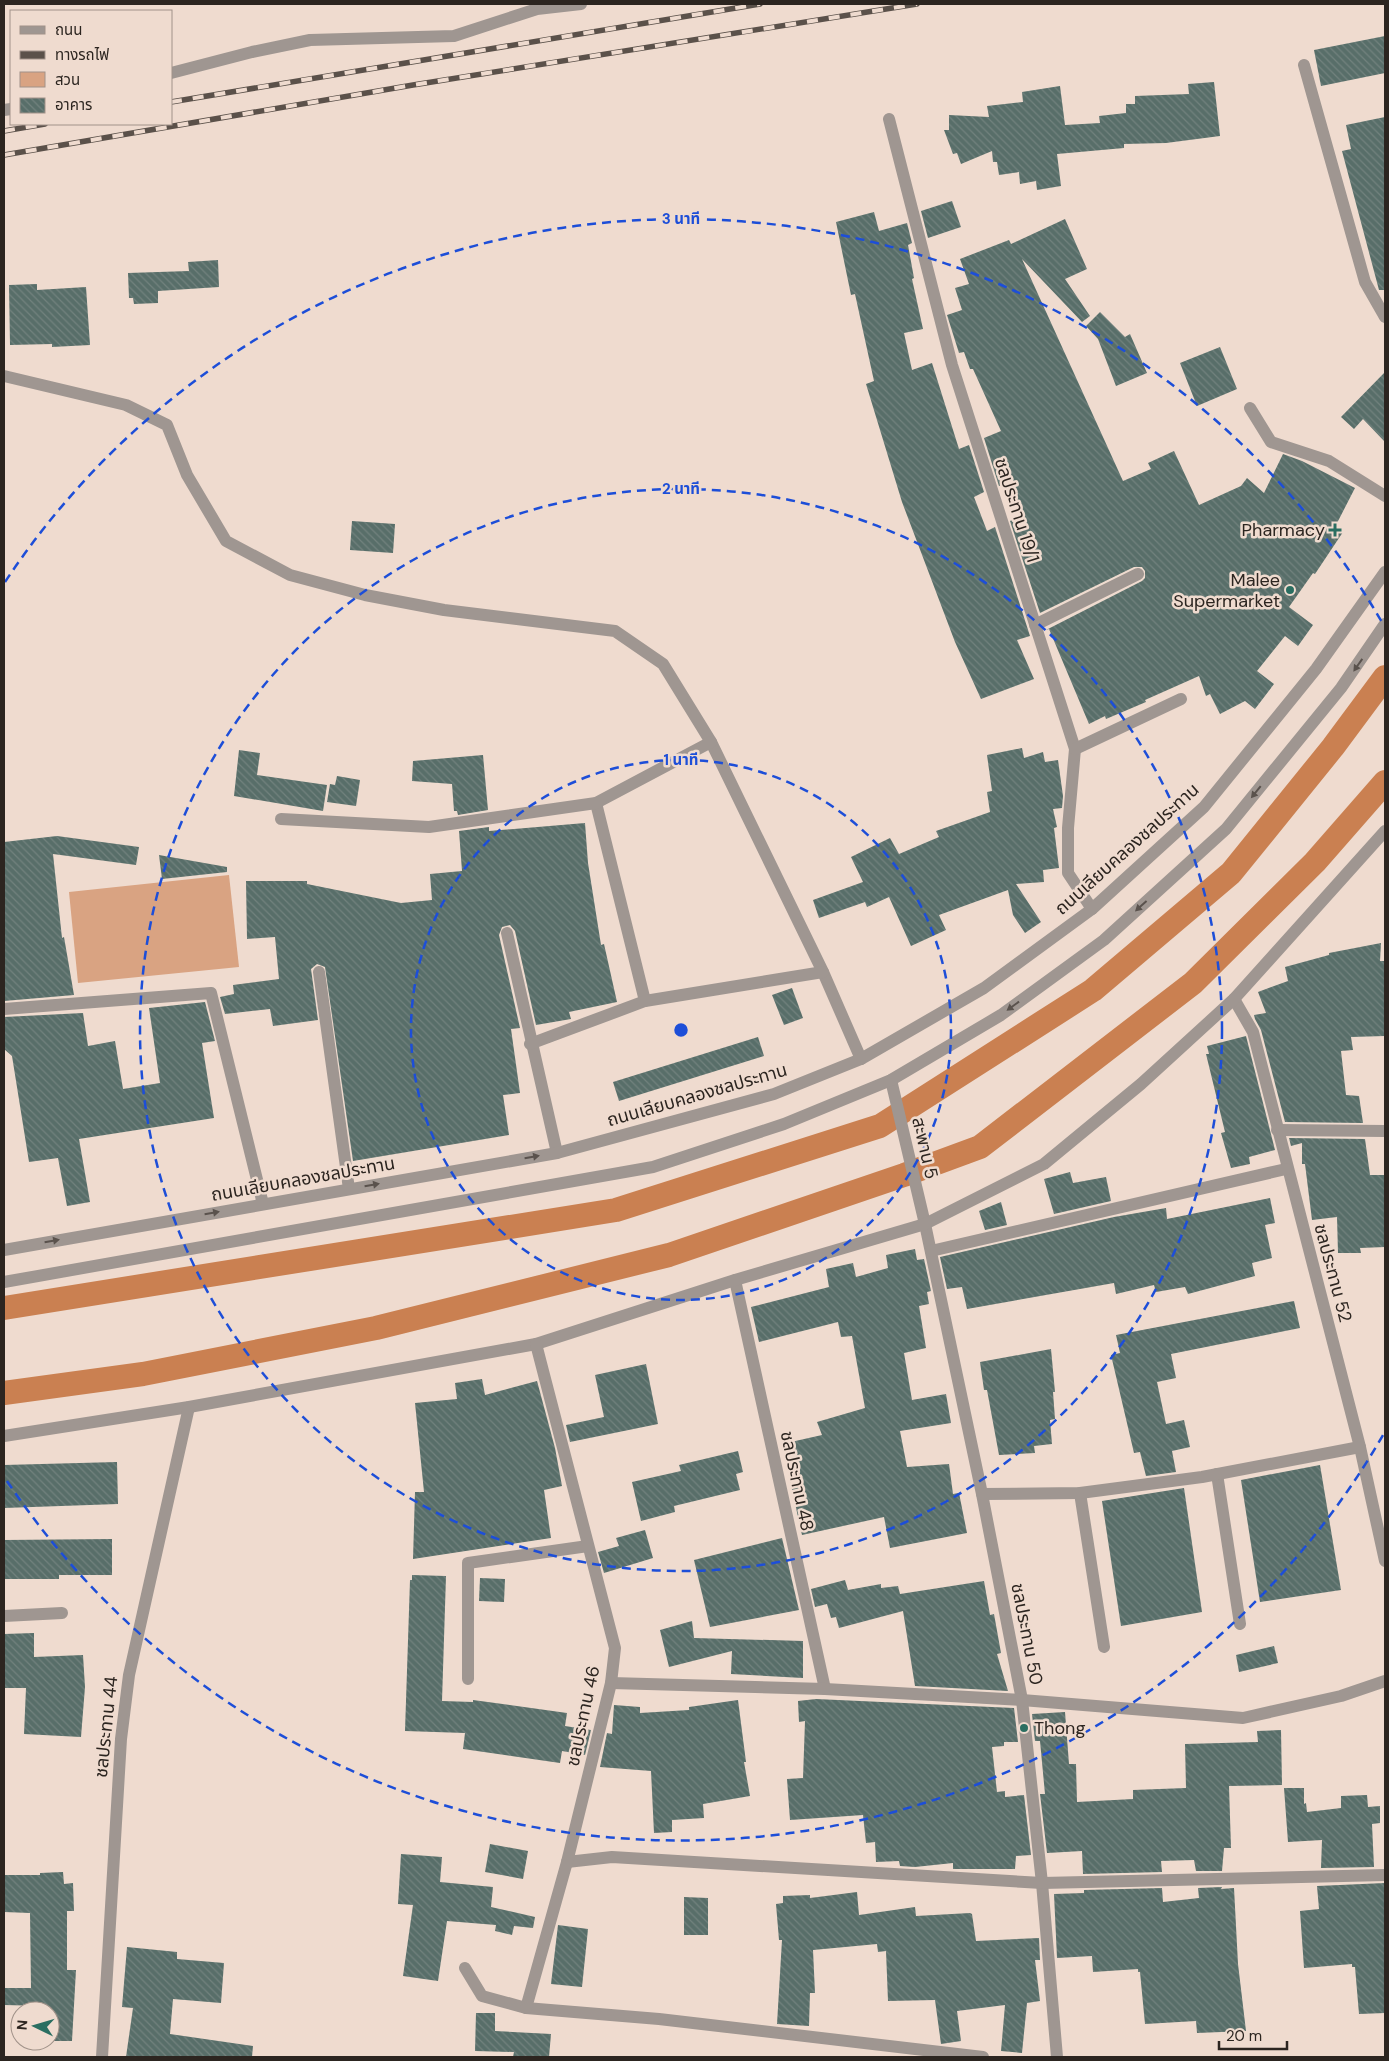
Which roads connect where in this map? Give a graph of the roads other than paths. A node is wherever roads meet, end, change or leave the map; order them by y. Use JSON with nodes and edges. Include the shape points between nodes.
{"nodes":[{"id":1,"x":581,"y":4,"type":"edge"},
{"id":2,"x":536,"y":7,"type":"edge"},
{"id":3,"x":1304,"y":65,"type":"dead end"},
{"id":4,"x":172,"y":73,"type":"edge"},
{"id":5,"x":889,"y":119,"type":"dead end"},
{"id":6,"x":1385,"y":317,"type":"edge"},
{"id":7,"x":4,"y":376,"type":"edge"},
{"id":8,"x":1250,"y":408,"type":"dead end"},
{"id":9,"x":1385,"y":496,"type":"edge"},
{"id":10,"x":1385,"y":572,"type":"edge"},
{"id":11,"x":1138,"y":574,"type":"dead end"},
{"id":12,"x":1385,"y":624,"type":"edge"},
{"id":13,"x":1035,"y":625,"type":"junction"},
{"id":14,"x":1181,"y":699,"type":"dead end"},
{"id":15,"x":711,"y":742,"type":"junction"},
{"id":16,"x":1075,"y":749,"type":"junction"},
{"id":17,"x":596,"y":803,"type":"junction"},
{"id":18,"x":282,"y":819,"type":"dead end"},
{"id":19,"x":1385,"y":830,"type":"edge"},
{"id":20,"x":1092,"y":909,"type":"junction"},
{"id":21,"x":507,"y":932,"type":"dead end"},
{"id":22,"x":319,"y":972,"type":"dead end"},
{"id":23,"x":823,"y":972,"type":"junction"},
{"id":24,"x":1234,"y":999,"type":"junction"},
{"id":25,"x":645,"y":1001,"type":"junction"},
{"id":26,"x":4,"y":1009,"type":"edge"},
{"id":27,"x":530,"y":1044,"type":"junction"},
{"id":28,"x":861,"y":1059,"type":"junction"},
{"id":29,"x":891,"y":1080,"type":"junction"},
{"id":30,"x":1277,"y":1130,"type":"junction"},
{"id":31,"x":1385,"y":1131,"type":"edge"},
{"id":32,"x":557,"y":1152,"type":"junction"},
{"id":33,"x":1286,"y":1169,"type":"junction"},
{"id":34,"x":349,"y":1189,"type":"junction"},
{"id":35,"x":263,"y":1204,"type":"junction"},
{"id":36,"x":925,"y":1224,"type":"junction"},
{"id":37,"x":4,"y":1250,"type":"edge"},
{"id":38,"x":931,"y":1251,"type":"junction"},
{"id":39,"x":735,"y":1280,"type":"junction"},
{"id":40,"x":4,"y":1282,"type":"edge"},
{"id":41,"x":536,"y":1344,"type":"junction"},
{"id":42,"x":189,"y":1407,"type":"junction"},
{"id":43,"x":4,"y":1436,"type":"edge"},
{"id":44,"x":1360,"y":1446,"type":"junction"},
{"id":45,"x":1217,"y":1474,"type":"junction"},
{"id":46,"x":1080,"y":1493,"type":"junction"},
{"id":47,"x":982,"y":1494,"type":"junction"},
{"id":48,"x":588,"y":1546,"type":"junction"},
{"id":49,"x":1385,"y":1561,"type":"edge"},
{"id":50,"x":62,"y":1614,"type":"dead end"},
{"id":51,"x":4,"y":1616,"type":"edge"},
{"id":52,"x":1240,"y":1624,"type":"dead end"},
{"id":53,"x":1104,"y":1647,"type":"dead end"},
{"id":54,"x":468,"y":1679,"type":"dead end"},
{"id":55,"x":1385,"y":1681,"type":"edge"},
{"id":56,"x":612,"y":1683,"type":"junction"},
{"id":57,"x":825,"y":1689,"type":"junction"},
{"id":58,"x":1022,"y":1700,"type":"junction"},
{"id":59,"x":567,"y":1862,"type":"junction"},
{"id":60,"x":1385,"y":1875,"type":"edge"},
{"id":61,"x":1042,"y":1883,"type":"junction"},
{"id":62,"x":465,"y":1968,"type":"dead end"},
{"id":63,"x":526,"y":2008,"type":"junction"},
{"id":64,"x":102,"y":2057,"type":"edge"},
{"id":65,"x":983,"y":2057,"type":"edge"},
{"id":66,"x":1058,"y":2057,"type":"edge"}],
"edges":[{"from":1,"to":2,"type":"street"},
{"from":2,"to":4,"type":"street","via":[[454,36],[310,40]]},
{"from":3,"to":6,"type":"street","via":[[1365,282]]},
{"from":5,"to":13,"type":"street","name":"ชลประทาน 19/1","via":[[952,365]]},
{"from":7,"to":15,"type":"street","via":[[126,405],[167,425],[187,475],[226,541],[290,575],[365,595],[444,610],[615,631],[664,664]]},
{"from":8,"to":9,"type":"street","via":[[1271,442],[1329,461]]},
{"from":10,"to":20,"type":"street","name":"ถนนเลียบคลองชลประทาน","via":[[1316,669],[1204,807]]},
{"from":11,"to":13,"type":"street"},
{"from":12,"to":29,"type":"street","one_way":true,"via":[[1341,688],[1226,828],[1104,940],[1001,1014]]},
{"from":13,"to":16,"type":"street","name":"ชลประทาน 19/1"},
{"from":14,"to":16,"type":"street"},
{"from":15,"to":17,"type":"street"},
{"from":15,"to":23,"type":"street"},
{"from":16,"to":20,"type":"street","name":"ชลประทาน 19/1","via":[[1068,828],[1068,873]]},
{"from":17,"to":18,"type":"street","via":[[429,827]]},
{"from":17,"to":25,"type":"street"},
{"from":19,"to":24,"type":"street"},
{"from":20,"to":28,"type":"street","name":"ถนนเลียบคลองชลประทาน","via":[[984,988]]},
{"from":21,"to":27,"type":"street"},
{"from":22,"to":34,"type":"street"},
{"from":23,"to":25,"type":"street"},
{"from":23,"to":28,"type":"street"},
{"from":24,"to":30,"type":"street","name":"ชลประทาน 52","via":[[1253,1032]]},
{"from":24,"to":36,"type":"street","via":[[1141,1084],[1044,1164]]},
{"from":25,"to":27,"type":"street"},
{"from":26,"to":35,"type":"street","via":[[211,992]]},
{"from":27,"to":32,"type":"street"},
{"from":28,"to":32,"type":"street","name":"ถนนเลียบคลองชลประทาน","via":[[774,1094]]},
{"from":29,"to":36,"type":"street","name":"สะพาน 5"},
{"from":29,"to":40,"type":"street","via":[[784,1124],[653,1167]]},
{"from":30,"to":31,"type":"street"},
{"from":30,"to":33,"type":"street","name":"ชลประทาน 52"},
{"from":34,"to":32,"type":"street","name":"ถนนเลียบคลองชลประทาน","one_way":true},
{"from":33,"to":38,"type":"street"},
{"from":33,"to":44,"type":"street","name":"ชลประทาน 52"},
{"from":34,"to":35,"type":"street","name":"ถนนเลียบคลองชลประทาน"},
{"from":37,"to":35,"type":"street","name":"ถนนเลียบคลองชลประทาน","one_way":true},
{"from":36,"to":38,"type":"street","name":"ชลประทาน 50"},
{"from":36,"to":39,"type":"street"},
{"from":38,"to":47,"type":"street","name":"ชลประทาน 50"},
{"from":39,"to":41,"type":"street"},
{"from":39,"to":57,"type":"street","name":"ชลประทาน 48"},
{"from":41,"to":42,"type":"street"},
{"from":41,"to":48,"type":"street","name":"ชลประทาน 46"},
{"from":42,"to":43,"type":"street"},
{"from":42,"to":64,"type":"street","name":"ชลประทาน 44","via":[[129,1674],[120,1748]]},
{"from":44,"to":45,"type":"street"},
{"from":44,"to":49,"type":"street","name":"ชลประทาน 52"},
{"from":45,"to":46,"type":"street"},
{"from":45,"to":52,"type":"street"},
{"from":46,"to":47,"type":"street"},
{"from":46,"to":53,"type":"street"},
{"from":47,"to":58,"type":"street","name":"ชลประทาน 50"},
{"from":48,"to":54,"type":"street","via":[[468,1563]]},
{"from":48,"to":56,"type":"street","name":"ชลประทาน 46","via":[[614,1648]]},
{"from":50,"to":51,"type":"street"},
{"from":55,"to":58,"type":"street","via":[[1340,1696],[1243,1718]]},
{"from":56,"to":57,"type":"street"},
{"from":56,"to":59,"type":"street","name":"ชลประทาน 46"},
{"from":57,"to":58,"type":"street"},
{"from":58,"to":61,"type":"street","name":"ชลประทาน 50"},
{"from":59,"to":61,"type":"street","via":[[612,1856]]},
{"from":59,"to":63,"type":"street","name":"ชลประทาน 46"},
{"from":60,"to":61,"type":"street"},
{"from":61,"to":66,"type":"street","name":"ชลประทาน 50"},
{"from":62,"to":63,"type":"street","via":[[482,1996]]},
{"from":63,"to":65,"type":"street","via":[[659,2019]]}]}
